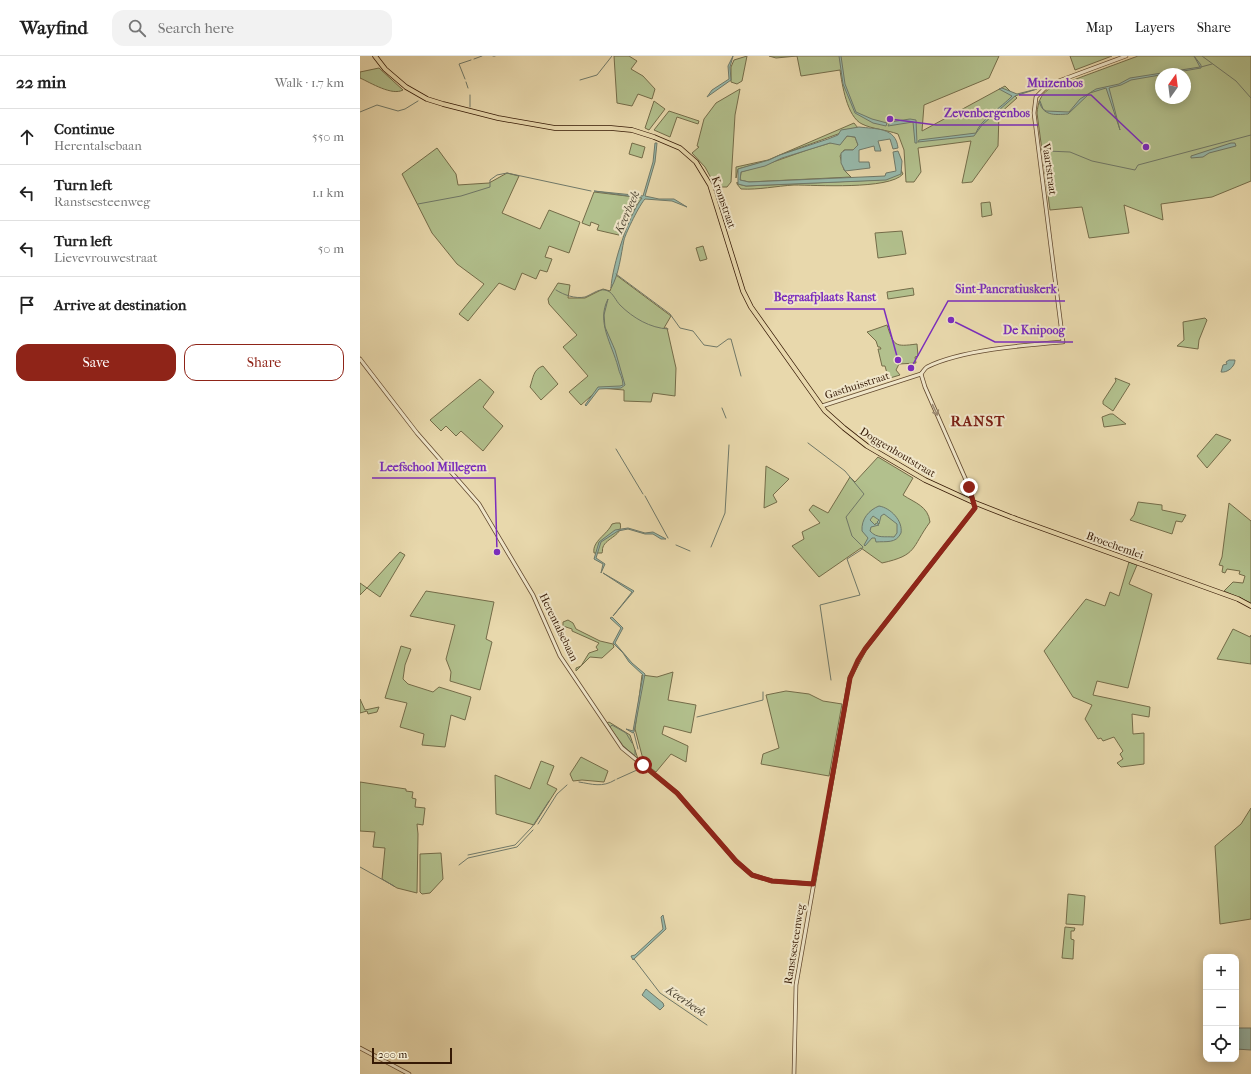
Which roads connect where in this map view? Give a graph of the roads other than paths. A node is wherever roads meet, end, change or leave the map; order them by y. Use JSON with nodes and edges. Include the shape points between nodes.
{"nodes":[{"id":1,"x":375,"y":56,"type":"edge"},
{"id":2,"x":1126,"y":56,"type":"edge"},
{"id":3,"x":360,"y":359,"type":"edge"},
{"id":4,"x":921,"y":374,"type":"junction"},
{"id":5,"x":822,"y":406,"type":"junction"},
{"id":6,"x":971,"y":493,"type":"junction"},
{"id":7,"x":963,"y":498,"type":"junction"},
{"id":8,"x":973,"y":502,"type":"junction"},
{"id":9,"x":1251,"y":606,"type":"edge"},
{"id":10,"x":813,"y":884,"type":"junction"},
{"id":11,"x":360,"y":1048,"type":"edge"},
{"id":12,"x":409,"y":1074,"type":"edge"},
{"id":13,"x":794,"y":1074,"type":"edge"}],
"edges":[{"from":1,"to":5,"type":"main road","name":"Kromstraat","via":[[385,69],[408,88],[427,99],[443,104],[513,121],[560,128],[632,130],[669,143],[686,153],[700,168],[710,185],[740,282],[751,308]]},
{"from":2,"to":4,"type":"street","name":"Vaartstraat","via":[[1048,85],[1039,92],[1034,104],[1036,138],[1063,342],[1008,347],[958,357],[925,368]]},
{"from":3,"to":10,"type":"street","name":"Herentalsebaan","via":[[417,432],[479,504],[533,595],[560,656],[622,748],[677,793],[736,861],[752,875],[772,881]]},
{"from":4,"to":5,"type":"street","name":"Gasthuisstraat"},
{"from":4,"to":6,"type":"street","one_way":true},
{"from":5,"to":7,"type":"main road","name":"Doggenhoutstraat","via":[[840,426],[867,446],[925,480]]},
{"from":6,"to":7,"type":"street"},
{"from":6,"to":8,"type":"street"},
{"from":7,"to":8,"type":"main road","name":"Doggenhoutstraat"},
{"from":8,"to":9,"type":"main road","name":"Broechemlei","via":[[1231,596]]},
{"from":8,"to":10,"type":"street","name":"Ranstsesteenweg","via":[[975,508],[853,668]]},
{"from":10,"to":13,"type":"street","name":"Ranstsesteenweg","via":[[796,985]]},
{"from":11,"to":12,"type":"street"}]}
